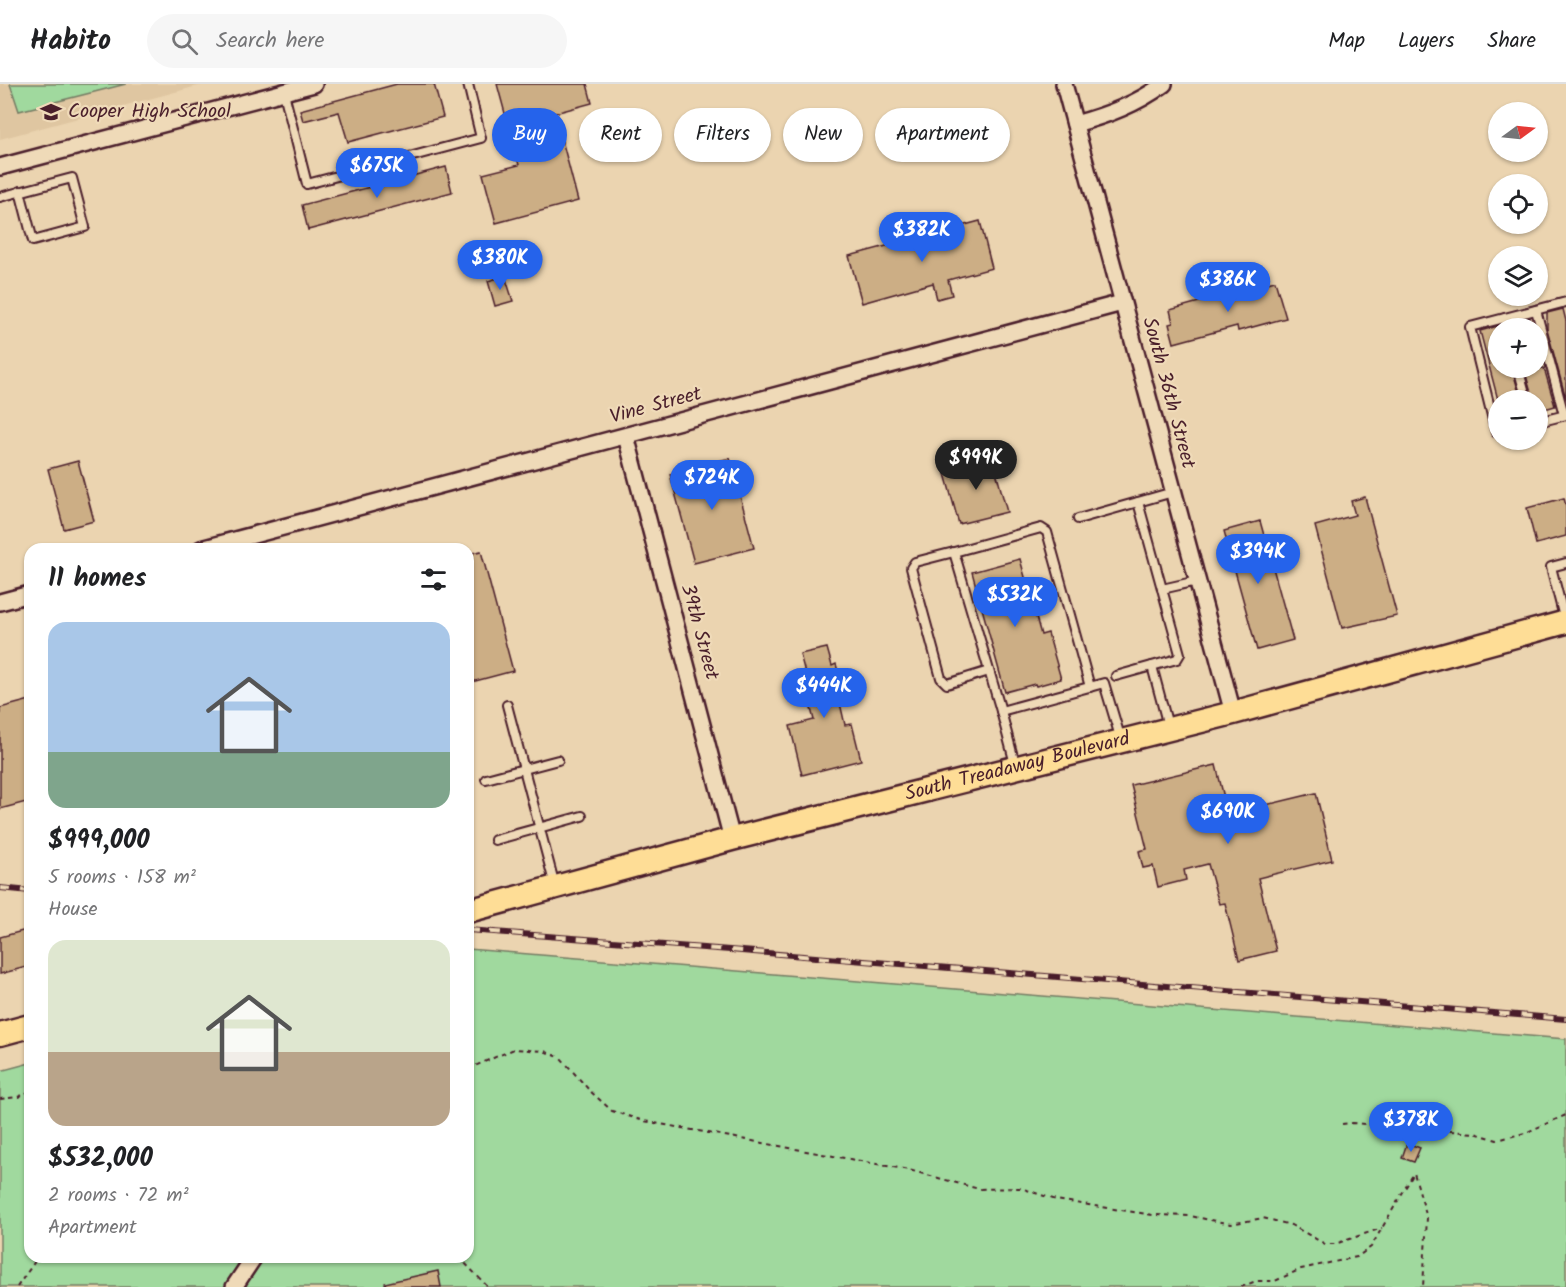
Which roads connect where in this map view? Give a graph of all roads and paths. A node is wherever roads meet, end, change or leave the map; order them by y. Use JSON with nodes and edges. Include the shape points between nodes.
{"nodes":[{"id":1,"x":314,"y":84,"type":"edge"},
{"id":2,"x":468,"y":84,"type":"edge"},
{"id":3,"x":1064,"y":84,"type":"edge"},
{"id":4,"x":1164,"y":84,"type":"edge"},
{"id":5,"x":284,"y":93,"type":"junction"},
{"id":6,"x":1075,"y":124,"type":"junction"},
{"id":7,"x":0,"y":167,"type":"edge"},
{"id":8,"x":20,"y":191,"type":"junction"},
{"id":9,"x":0,"y":196,"type":"edge"},
{"id":10,"x":1566,"y":302,"type":"edge"},
{"id":11,"x":1122,"y":303,"type":"junction"},
{"id":12,"x":1536,"y":310,"type":"junction"},
{"id":13,"x":1505,"y":318,"type":"edge"},
{"id":14,"x":1488,"y":322,"type":"edge"},
{"id":15,"x":1488,"y":400,"type":"edge"},
{"id":16,"x":1565,"y":415,"type":"edge"},
{"id":17,"x":1548,"y":419,"type":"edge"},
{"id":18,"x":626,"y":436,"type":"junction"},
{"id":19,"x":1173,"y":492,"type":"junction"},
{"id":20,"x":1138,"y":502,"type":"junction"},
{"id":21,"x":1078,"y":519,"type":"dead end"},
{"id":22,"x":224,"y":543,"type":"edge"},
{"id":23,"x":954,"y":552,"type":"junction"},
{"id":24,"x":1566,"y":563,"type":"edge"},
{"id":25,"x":1197,"y":581,"type":"junction"},
{"id":26,"x":1162,"y":590,"type":"junction"},
{"id":27,"x":24,"y":596,"type":"edge"},
{"id":28,"x":0,"y":602,"type":"edge"},
{"id":29,"x":1566,"y":622,"type":"edge"},
{"id":30,"x":1152,"y":666,"type":"junction"},
{"id":31,"x":989,"y":671,"type":"junction"},
{"id":32,"x":1116,"y":676,"type":"dead end"},
{"id":33,"x":1090,"y":687,"type":"junction"},
{"id":34,"x":507,"y":705,"type":"dead end"},
{"id":35,"x":1000,"y":711,"type":"junction"},
{"id":36,"x":1233,"y":713,"type":"junction"},
{"id":37,"x":1168,"y":729,"type":"junction"},
{"id":38,"x":1121,"y":742,"type":"junction"},
{"id":39,"x":558,"y":760,"type":"dead end"},
{"id":40,"x":1016,"y":768,"type":"junction"},
{"id":41,"x":525,"y":769,"type":"junction"},
{"id":42,"x":486,"y":779,"type":"dead end"},
{"id":43,"x":582,"y":816,"type":"dead end"},
{"id":44,"x":540,"y":828,"type":"junction"},
{"id":45,"x":732,"y":839,"type":"junction"},
{"id":46,"x":495,"y":840,"type":"dead end"},
{"id":47,"x":555,"y":887,"type":"junction"},
{"id":48,"x":474,"y":908,"type":"edge"},
{"id":49,"x":24,"y":1028,"type":"edge"},
{"id":50,"x":0,"y":1034,"type":"edge"},
{"id":51,"x":474,"y":1066,"type":"edge"},
{"id":52,"x":24,"y":1094,"type":"edge"},
{"id":53,"x":0,"y":1099,"type":"edge"},
{"id":54,"x":1566,"y":1115,"type":"edge"},
{"id":55,"x":1342,"y":1124,"type":"dead end"},
{"id":56,"x":1382,"y":1228,"type":"junction"},
{"id":57,"x":34,"y":1263,"type":"edge"},
{"id":58,"x":250,"y":1263,"type":"edge"},
{"id":59,"x":465,"y":1263,"type":"edge"},
{"id":60,"x":17,"y":1287,"type":"edge"},
{"id":61,"x":234,"y":1287,"type":"edge"},
{"id":62,"x":488,"y":1287,"type":"edge"},
{"id":63,"x":1241,"y":1287,"type":"edge"},
{"id":64,"x":1423,"y":1287,"type":"edge"}],
"edges":[{"from":1,"to":5,"type":"street"},
{"from":2,"to":5,"type":"lane","via":[[481,138],[307,184]]},
{"from":3,"to":6,"type":"street","name":"South 36th Street"},
{"from":4,"to":6,"type":"street","via":[[1106,116]]},
{"from":5,"to":7,"type":"street"},
{"from":6,"to":11,"type":"street","name":"South 36th Street"},
{"from":8,"to":8,"type":"lane","via":[[72,177],[85,227],[33,241]]},
{"from":8,"to":9,"type":"lane"},
{"from":10,"to":12,"type":"lane"},
{"from":11,"to":18,"type":"street","name":"Vine Street"},
{"from":11,"to":19,"type":"street","name":"South 36th Street"},
{"from":12,"to":13,"type":"lane"},
{"from":12,"to":16,"type":"lane"},
{"from":14,"to":15,"type":"lane","via":[[1470,327]]},
{"from":16,"to":17,"type":"lane"},
{"from":18,"to":22,"type":"street","name":"Vine Street"},
{"from":18,"to":45,"type":"street","name":"39th Street"},
{"from":19,"to":20,"type":"lane"},
{"from":19,"to":25,"type":"street","name":"South 36th Street"},
{"from":20,"to":21,"type":"lane"},
{"from":20,"to":26,"type":"lane"},
{"from":23,"to":31,"type":"lane"},
{"from":23,"to":31,"type":"lane","via":[[915,562],[911,568],[941,678],[947,684]]},
{"from":23,"to":33,"type":"lane","via":[[1041,528],[1047,532]]},
{"from":24,"to":29,"type":"lane","via":[[1551,567]]},
{"from":25,"to":26,"type":"lane"},
{"from":25,"to":36,"type":"street","name":"South 36th Street"},
{"from":26,"to":30,"type":"lane","via":[[1180,654],[1177,659]]},
{"from":27,"to":28,"type":"street"},
{"from":29,"to":36,"type":"main road","name":"South Treadaway Boulevard"},
{"from":30,"to":32,"type":"lane"},
{"from":30,"to":37,"type":"lane"},
{"from":31,"to":35,"type":"lane"},
{"from":33,"to":35,"type":"lane"},
{"from":33,"to":38,"type":"lane","via":[[1104,683]]},
{"from":34,"to":41,"type":"lane"},
{"from":35,"to":40,"type":"lane"},
{"from":36,"to":37,"type":"main road","name":"South Treadaway Boulevard"},
{"from":37,"to":38,"type":"main road","name":"South Treadaway Boulevard"},
{"from":38,"to":40,"type":"main road","name":"South Treadaway Boulevard"},
{"from":39,"to":41,"type":"lane"},
{"from":40,"to":45,"type":"main road","name":"South Treadaway Boulevard"},
{"from":41,"to":42,"type":"lane"},
{"from":41,"to":44,"type":"lane"},
{"from":43,"to":44,"type":"lane"},
{"from":44,"to":46,"type":"lane"},
{"from":44,"to":47,"type":"lane"},
{"from":45,"to":47,"type":"main road","name":"South Treadaway Boulevard"},
{"from":47,"to":48,"type":"main road","name":"South Treadaway Boulevard"},
{"from":49,"to":50,"type":"main road"},
{"from":51,"to":56,"type":"path","via":[[514,1049],[544,1051],[561,1058],[612,1111],[644,1121],[909,1170],[978,1189],[1021,1188],[1056,1200],[1231,1224],[1263,1218],[1291,1226],[1325,1244]]},
{"from":52,"to":53,"type":"path"},
{"from":54,"to":55,"type":"path","via":[[1497,1140],[1475,1133]]},
{"from":56,"to":63,"type":"path","via":[[1371,1247],[1357,1257]]},
{"from":56,"to":64,"type":"path","via":[[1414,1173],[1427,1218]]},
{"from":57,"to":60,"type":"path"},
{"from":58,"to":61,"type":"street"},
{"from":59,"to":62,"type":"path"}]}
